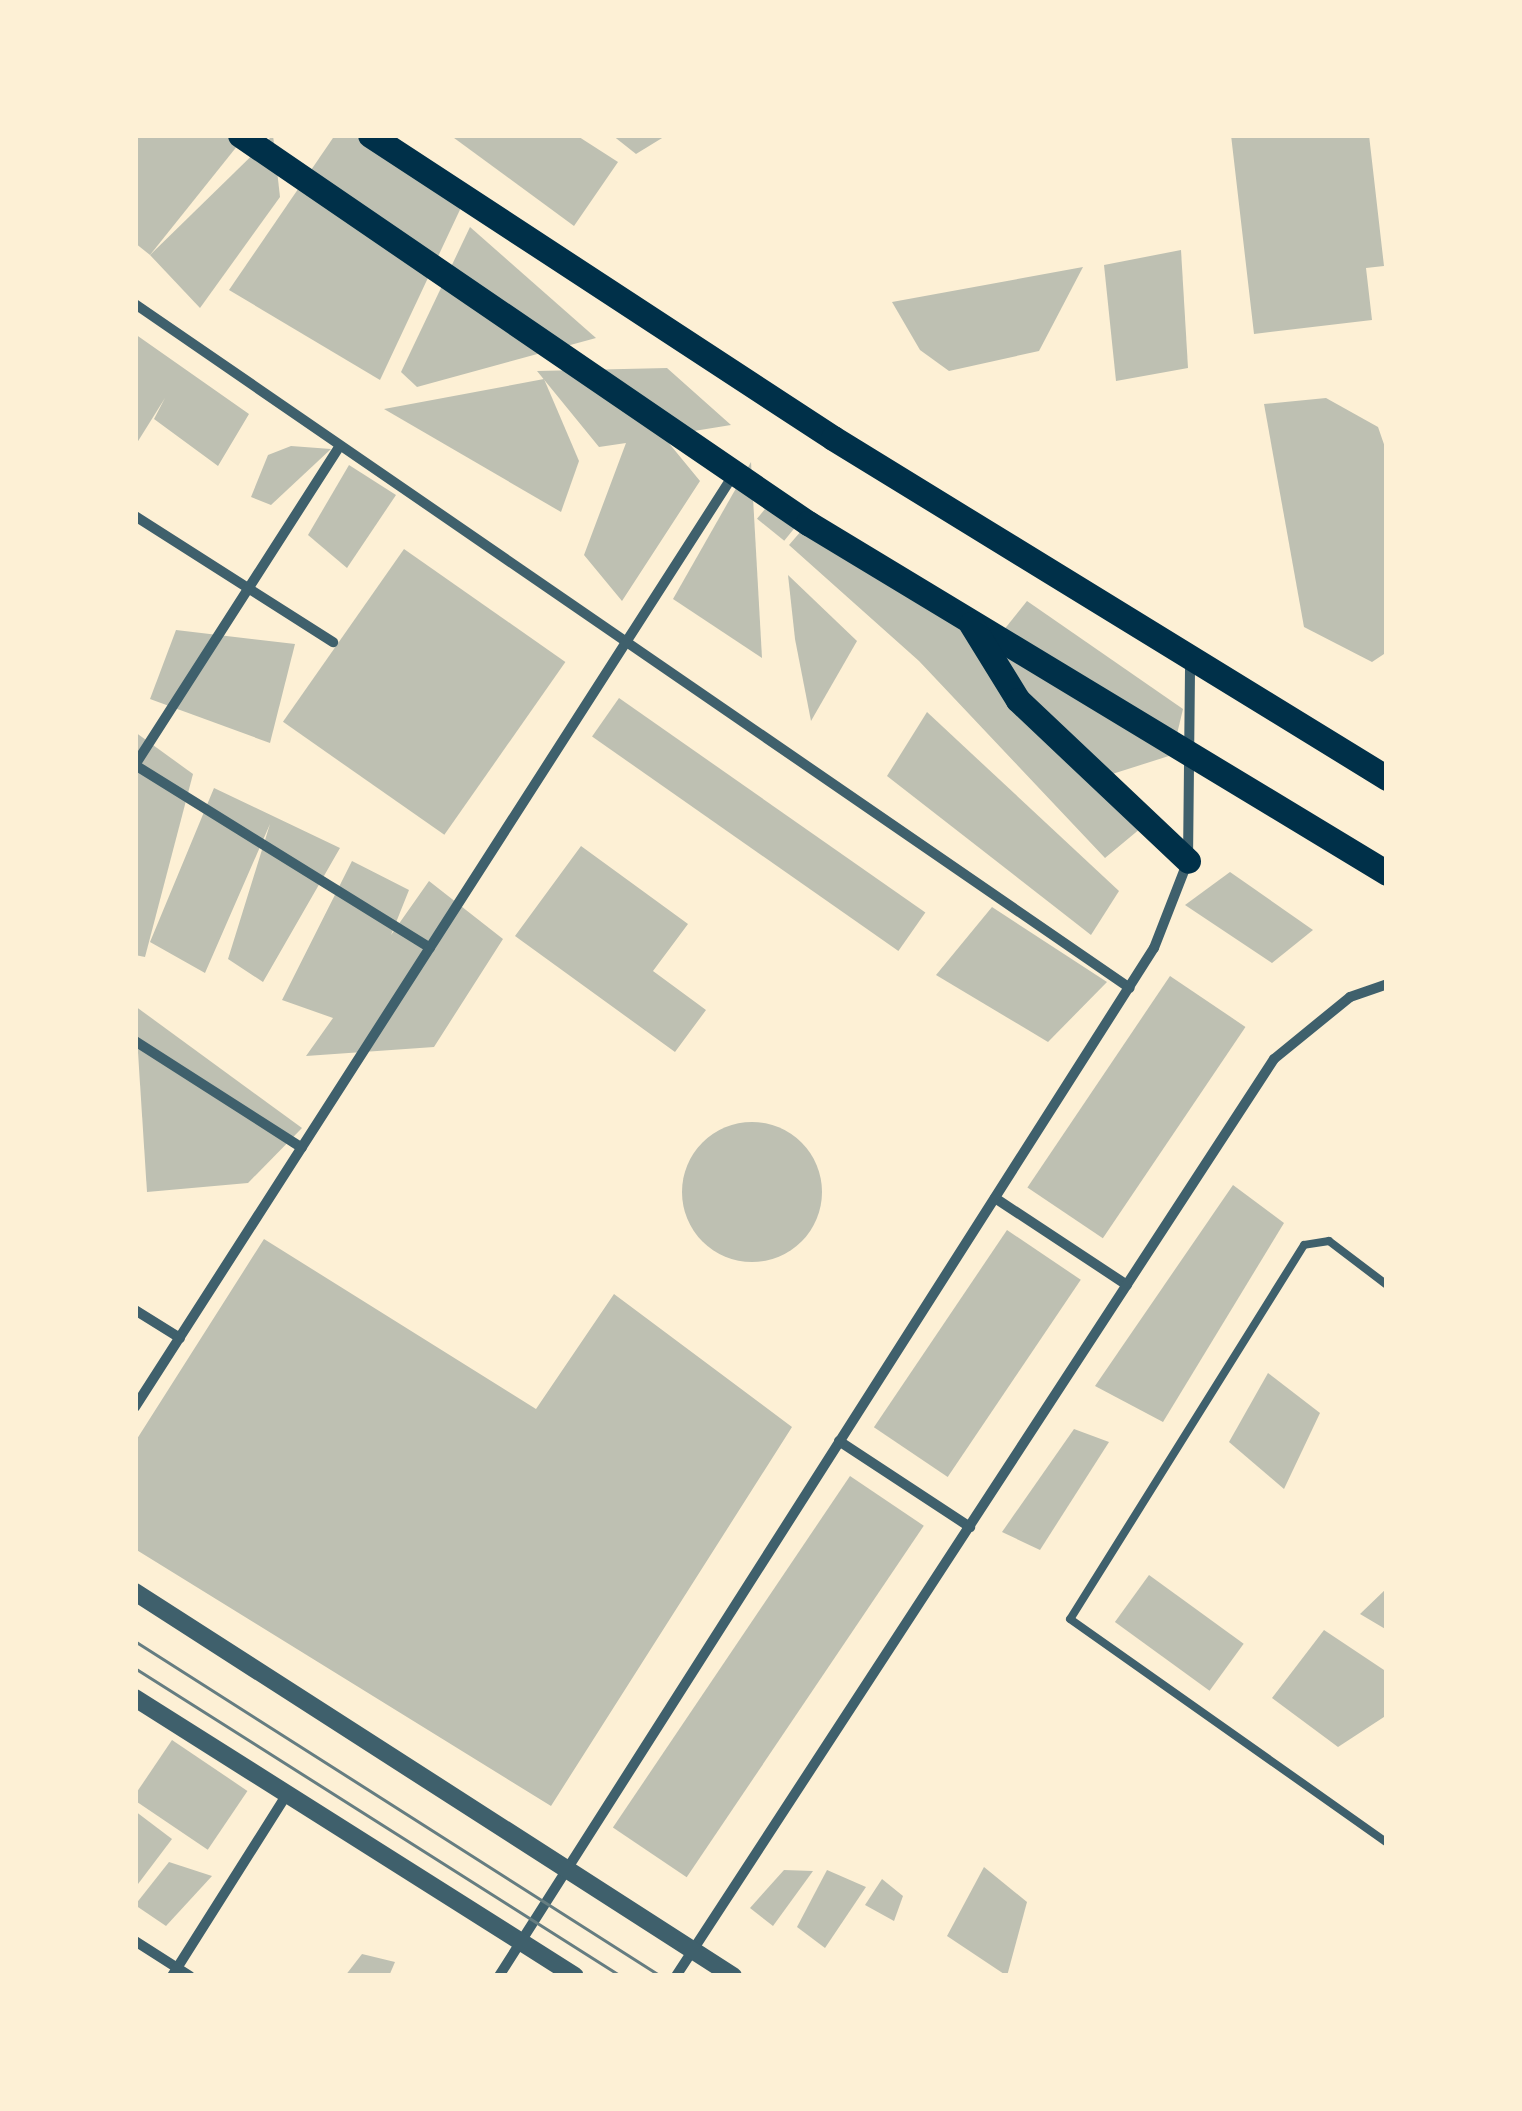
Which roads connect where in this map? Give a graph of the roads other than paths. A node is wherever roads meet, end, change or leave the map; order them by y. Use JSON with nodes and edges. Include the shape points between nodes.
{"nodes":[{"id":1,"x":240,"y":135,"type":"edge"},
{"id":2,"x":370,"y":135,"type":"edge"},
{"id":3,"x":135,"y":304,"type":"edge"},
{"id":4,"x":340,"y":446,"type":"junction"},
{"id":5,"x":734,"y":473,"type":"junction"},
{"id":6,"x":135,"y":516,"type":"edge"},
{"id":7,"x":249,"y":588,"type":"junction"},
{"id":8,"x":968,"y":620,"type":"junction"},
{"id":9,"x":333,"y":642,"type":"dead end"},
{"id":10,"x":625,"y":643,"type":"junction"},
{"id":11,"x":1190,"y":656,"type":"junction"},
{"id":12,"x":1194,"y":757,"type":"junction"},
{"id":13,"x":135,"y":765,"type":"edge"},
{"id":14,"x":1387,"y":778,"type":"edge"},
{"id":15,"x":1188,"y":862,"type":"junction"},
{"id":16,"x":1387,"y":873,"type":"edge"},
{"id":17,"x":430,"y":948,"type":"junction"},
{"id":18,"x":1387,"y":984,"type":"edge"},
{"id":19,"x":1130,"y":988,"type":"junction"},
{"id":20,"x":135,"y":1041,"type":"edge"},
{"id":21,"x":302,"y":1148,"type":"junction"},
{"id":22,"x":995,"y":1198,"type":"junction"},
{"id":23,"x":1127,"y":1285,"type":"junction"},
{"id":24,"x":1387,"y":1285,"type":"edge"},
{"id":25,"x":135,"y":1310,"type":"edge"},
{"id":26,"x":180,"y":1338,"type":"junction"},
{"id":27,"x":135,"y":1408,"type":"edge"},
{"id":28,"x":839,"y":1442,"type":"junction"},
{"id":29,"x":970,"y":1528,"type":"junction"},
{"id":30,"x":135,"y":1592,"type":"edge"},
{"id":31,"x":135,"y":1698,"type":"edge"},
{"id":32,"x":287,"y":1794,"type":"junction"},
{"id":33,"x":1387,"y":1843,"type":"edge"},
{"id":34,"x":566,"y":1866,"type":"junction"},
{"id":35,"x":135,"y":1941,"type":"edge"},
{"id":36,"x":520,"y":1941,"type":"junction"},
{"id":37,"x":695,"y":1952,"type":"junction"},
{"id":38,"x":174,"y":1972,"type":"edge"},
{"id":39,"x":190,"y":1976,"type":"edge"},
{"id":40,"x":498,"y":1976,"type":"edge"},
{"id":41,"x":576,"y":1976,"type":"edge"},
{"id":42,"x":676,"y":1976,"type":"edge"},
{"id":43,"x":733,"y":1976,"type":"edge"}],
"edges":[{"from":1,"to":5,"type":"main road"},
{"from":2,"to":11,"type":"main road","via":[[833,438]]},
{"from":3,"to":4,"type":"street"},
{"from":4,"to":7,"type":"street"},
{"from":4,"to":10,"type":"street"},
{"from":5,"to":8,"type":"main road"},
{"from":5,"to":10,"type":"street"},
{"from":6,"to":7,"type":"street"},
{"from":7,"to":9,"type":"street"},
{"from":7,"to":13,"type":"street"},
{"from":8,"to":12,"type":"main road"},
{"from":8,"to":15,"type":"main road","via":[[1018,700]]},
{"from":10,"to":17,"type":"street"},
{"from":10,"to":19,"type":"street"},
{"from":11,"to":12,"type":"street"},
{"from":11,"to":14,"type":"main road"},
{"from":12,"to":15,"type":"street"},
{"from":12,"to":16,"type":"main road"},
{"from":13,"to":17,"type":"street"},
{"from":15,"to":19,"type":"street"},
{"from":17,"to":21,"type":"street"},
{"from":18,"to":23,"type":"street","via":[[1350,997],[1274,1059]]},
{"from":19,"to":22,"type":"street"},
{"from":20,"to":21,"type":"street"},
{"from":21,"to":26,"type":"street"},
{"from":22,"to":23,"type":"street"},
{"from":22,"to":28,"type":"street"},
{"from":23,"to":29,"type":"street"},
{"from":24,"to":33,"type":"lane","via":[[1329,1241],[1304,1245],[1070,1619]]},
{"from":25,"to":26,"type":"street"},
{"from":26,"to":27,"type":"street"},
{"from":28,"to":29,"type":"street"},
{"from":28,"to":34,"type":"street"},
{"from":29,"to":37,"type":"street"},
{"from":30,"to":34,"type":"street"},
{"from":31,"to":32,"type":"street"},
{"from":32,"to":36,"type":"street"},
{"from":32,"to":38,"type":"street"},
{"from":34,"to":36,"type":"street"},
{"from":34,"to":37,"type":"street"},
{"from":35,"to":38,"type":"street"},
{"from":36,"to":40,"type":"street"},
{"from":36,"to":41,"type":"street"},
{"from":37,"to":42,"type":"street"},
{"from":37,"to":43,"type":"street"},
{"from":38,"to":39,"type":"street"}]}
